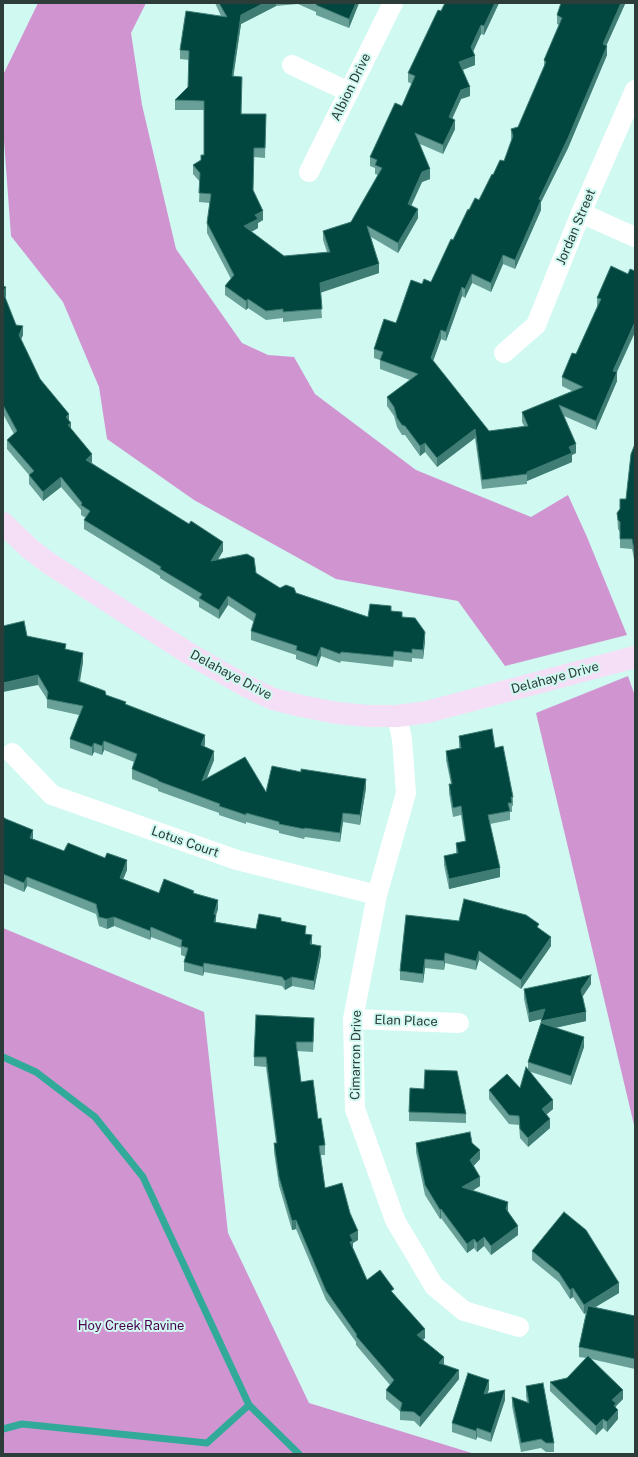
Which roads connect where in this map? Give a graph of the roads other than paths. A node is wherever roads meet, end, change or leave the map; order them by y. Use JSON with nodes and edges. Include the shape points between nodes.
{"nodes":[{"id":1,"x":393,"y":3,"type":"edge"},
{"id":2,"x":292,"y":65,"type":"dead end"},
{"id":3,"x":635,"y":90,"type":"edge"},
{"id":4,"x":349,"y":92,"type":"junction"},
{"id":5,"x":309,"y":172,"type":"dead end"},
{"id":6,"x":581,"y":213,"type":"junction"},
{"id":7,"x":635,"y":237,"type":"edge"},
{"id":8,"x":504,"y":353,"type":"dead end"},
{"id":9,"x":3,"y":523,"type":"edge"},
{"id":10,"x":635,"y":657,"type":"edge"},
{"id":11,"x":398,"y":716,"type":"junction"},
{"id":12,"x":12,"y":753,"type":"dead end"},
{"id":13,"x":377,"y":895,"type":"junction"},
{"id":14,"x":353,"y":1019,"type":"junction"},
{"id":15,"x":459,"y":1023,"type":"dead end"},
{"id":16,"x":520,"y":1327,"type":"dead end"}],
"edges":[{"from":1,"to":4,"type":"street","name":"Albion Drive"},
{"from":2,"to":4,"type":"street"},
{"from":3,"to":6,"type":"street","name":"Jordan Street"},
{"from":4,"to":5,"type":"street","name":"Albion Drive"},
{"from":6,"to":7,"type":"street"},
{"from":6,"to":8,"type":"street","name":"Jordan Street","via":[[536,325]]},
{"from":9,"to":11,"type":"street","name":"Delahaye Drive","via":[[50,564],[188,653],[246,686],[273,698],[337,713]]},
{"from":10,"to":11,"type":"street","name":"Delahaye Drive","via":[[427,712]]},
{"from":11,"to":13,"type":"street","name":"Cimarron Drive","via":[[406,793]]},
{"from":12,"to":13,"type":"street","name":"Lotus Court","via":[[52,795],[237,860]]},
{"from":13,"to":14,"type":"street","name":"Cimarron Drive"},
{"from":14,"to":15,"type":"street","name":"Elan Place"},
{"from":14,"to":16,"type":"street","name":"Cimarron Drive","via":[[355,1109],[395,1220],[434,1286],[464,1311]]}]}
